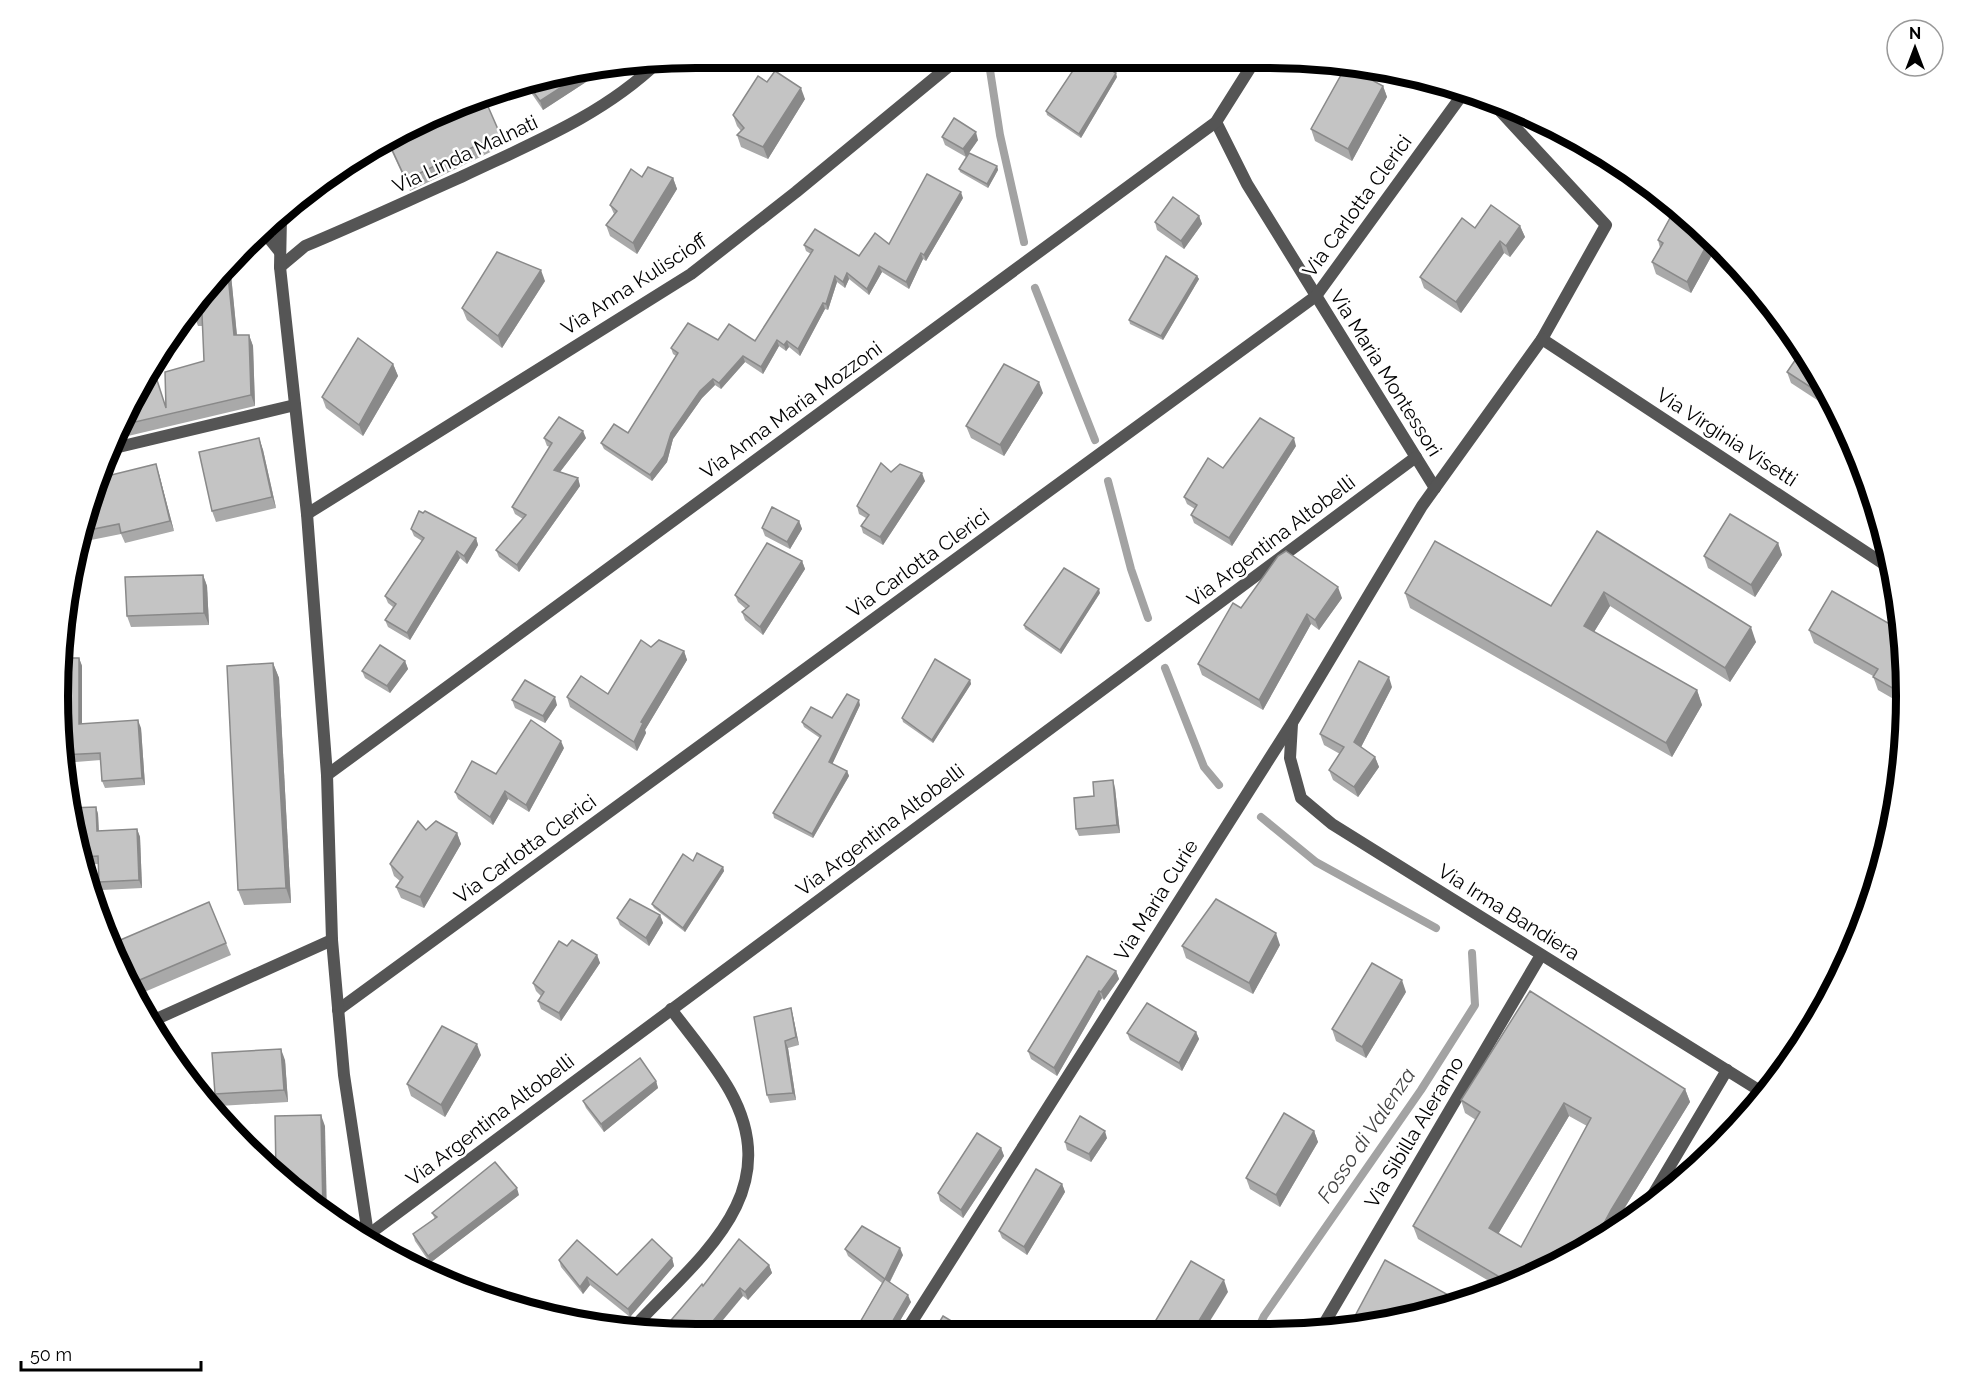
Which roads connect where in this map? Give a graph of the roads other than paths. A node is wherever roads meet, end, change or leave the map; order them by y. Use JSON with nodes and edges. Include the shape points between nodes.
{"nodes":[{"id":1,"x":947,"y":68,"type":"edge"},
{"id":2,"x":1250,"y":68,"type":"edge"},
{"id":3,"x":650,"y":69,"type":"edge"},
{"id":4,"x":1460,"y":98,"type":"edge"},
{"id":5,"x":1502,"y":113,"type":"edge"},
{"id":6,"x":1216,"y":122,"type":"junction"},
{"id":7,"x":281,"y":223,"type":"edge"},
{"id":8,"x":267,"y":236,"type":"edge"},
{"id":9,"x":280,"y":252,"type":"junction"},
{"id":10,"x":280,"y":267,"type":"junction"},
{"id":11,"x":1316,"y":296,"type":"junction"},
{"id":12,"x":1542,"y":339,"type":"junction"},
{"id":13,"x":295,"y":405,"type":"junction"},
{"id":14,"x":119,"y":447,"type":"edge"},
{"id":15,"x":1416,"y":457,"type":"junction"},
{"id":16,"x":1435,"y":488,"type":"junction"},
{"id":17,"x":307,"y":514,"type":"junction"},
{"id":18,"x":1880,"y":562,"type":"edge"},
{"id":19,"x":1292,"y":723,"type":"junction"},
{"id":20,"x":327,"y":775,"type":"junction"},
{"id":21,"x":332,"y":940,"type":"junction"},
{"id":22,"x":1541,"y":955,"type":"junction"},
{"id":23,"x":338,"y":1010,"type":"junction"},
{"id":24,"x":671,"y":1010,"type":"junction"},
{"id":25,"x":157,"y":1019,"type":"edge"},
{"id":26,"x":1727,"y":1070,"type":"junction"},
{"id":27,"x":1757,"y":1089,"type":"edge"},
{"id":28,"x":1656,"y":1189,"type":"edge"},
{"id":29,"x":367,"y":1230,"type":"edge"},
{"id":30,"x":373,"y":1234,"type":"edge"},
{"id":31,"x":1326,"y":1320,"type":"edge"},
{"id":32,"x":640,"y":1321,"type":"edge"},
{"id":33,"x":910,"y":1324,"type":"edge"}],
"edges":[{"from":1,"to":17,"type":"street","name":"Via Anna Kuliscioff","via":[[691,274]]},
{"from":2,"to":6,"type":"street","name":"Via Anna Maria Mozzoni"},
{"from":3,"to":10,"type":"street","name":"Via Linda Malnati","via":[[595,111],[538,142],[305,246]]},
{"from":4,"to":11,"type":"street","name":"Via Carlotta Clerici"},
{"from":5,"to":12,"type":"street","via":[[1606,225]]},
{"from":6,"to":11,"type":"street","name":"Via Maria Montessori","via":[[1247,184]]},
{"from":6,"to":20,"type":"street","name":"Via Anna Maria Mozzoni"},
{"from":7,"to":9,"type":"street"},
{"from":8,"to":9,"type":"street"},
{"from":9,"to":10,"type":"street"},
{"from":10,"to":13,"type":"street"},
{"from":11,"to":15,"type":"street","name":"Via Maria Montessori"},
{"from":11,"to":23,"type":"street","name":"Via Carlotta Clerici"},
{"from":12,"to":16,"type":"street"},
{"from":12,"to":18,"type":"street","name":"Via Virginia Visetti"},
{"from":13,"to":14,"type":"street"},
{"from":13,"to":17,"type":"street"},
{"from":15,"to":16,"type":"street","name":"Via Maria Montessori"},
{"from":15,"to":24,"type":"street","name":"Via Argentina Altobelli"},
{"from":16,"to":19,"type":"street","name":"Via Maria Curie"},
{"from":17,"to":20,"type":"street"},
{"from":19,"to":22,"type":"street","name":"Via Irma Bandiera","via":[[1290,758],[1300,798],[1332,824]]},
{"from":19,"to":33,"type":"street","name":"Via Maria Curie"},
{"from":20,"to":21,"type":"street"},
{"from":21,"to":23,"type":"street"},
{"from":21,"to":25,"type":"street"},
{"from":22,"to":26,"type":"street","name":"Via Irma Bandiera"},
{"from":22,"to":31,"type":"street","name":"Via Sibilla Aleramo"},
{"from":23,"to":29,"type":"street"},
{"from":24,"to":30,"type":"street","name":"Via Argentina Altobelli"},
{"from":24,"to":32,"type":"street","via":[[729,1090],[747,1136],[749,1170],[743,1194],[724,1231]]},
{"from":26,"to":27,"type":"street","name":"Via Irma Bandiera"},
{"from":26,"to":28,"type":"street"}]}
